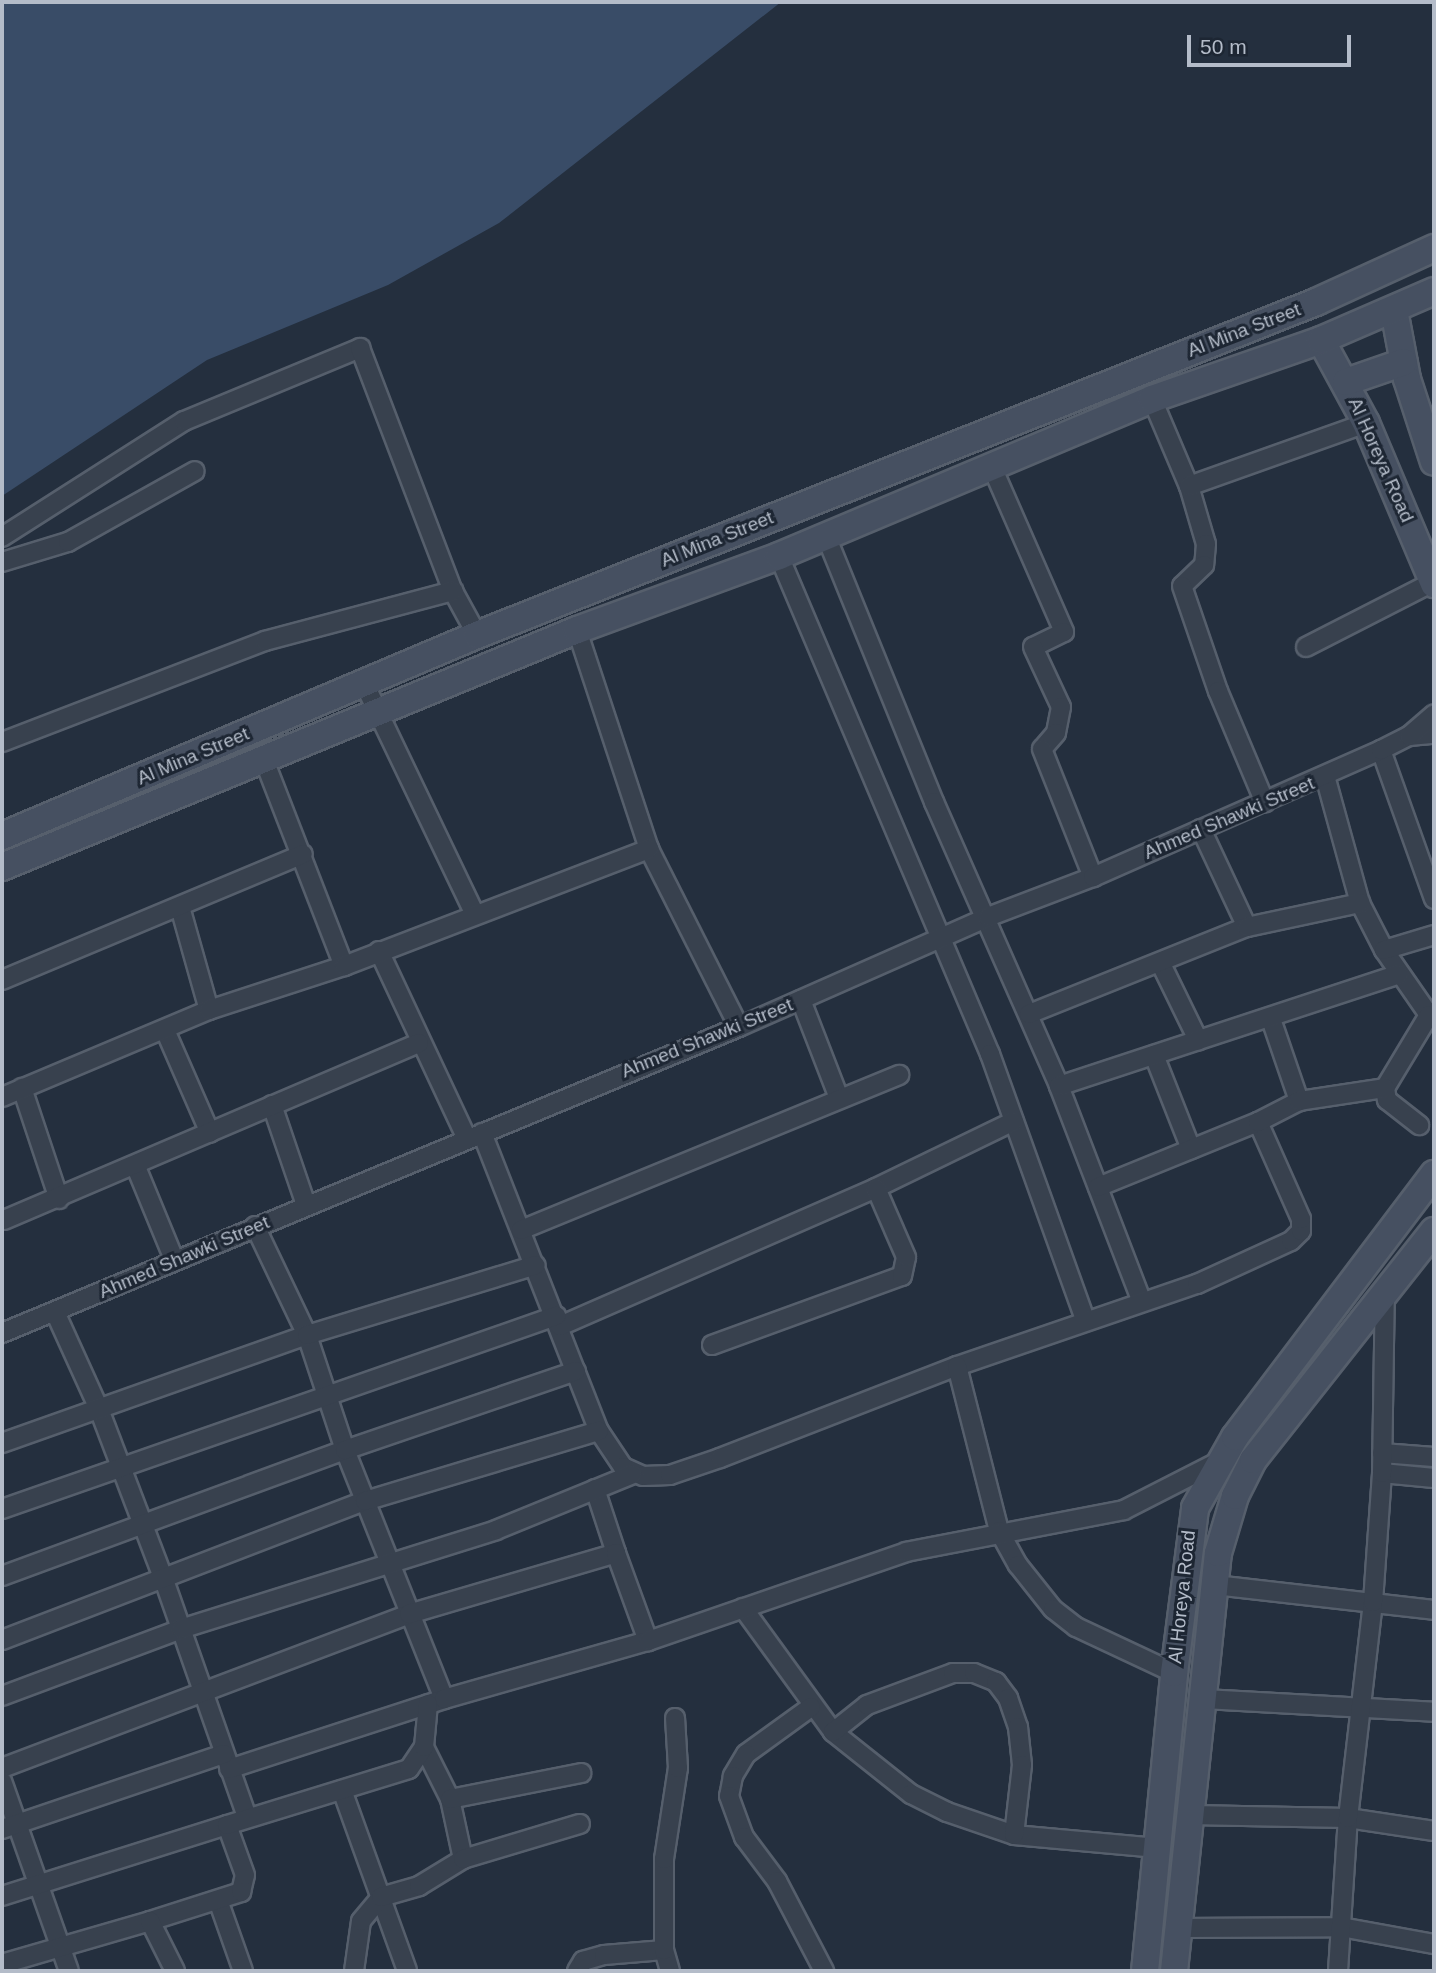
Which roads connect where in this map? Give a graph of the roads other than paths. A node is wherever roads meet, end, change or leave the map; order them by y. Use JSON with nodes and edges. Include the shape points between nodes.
{"nodes":[{"id":1,"x":1434,"y":248,"type":"edge"},
{"id":2,"x":1434,"y":291,"type":"edge"},
{"id":3,"x":1394,"y":310,"type":"junction"},
{"id":4,"x":1321,"y":340,"type":"junction"},
{"id":5,"x":1404,"y":362,"type":"junction"},
{"id":6,"x":1346,"y":382,"type":"junction"},
{"id":7,"x":1152,"y":399,"type":"junction"},
{"id":8,"x":1366,"y":423,"type":"junction"},
{"id":9,"x":1434,"y":462,"type":"edge"},
{"id":10,"x":992,"y":467,"type":"junction"},
{"id":11,"x":195,"y":471,"type":"dead end"},
{"id":12,"x":1189,"y":486,"type":"junction"},
{"id":13,"x":826,"y":536,"type":"junction"},
{"id":14,"x":2,"y":537,"type":"edge"},
{"id":15,"x":779,"y":556,"type":"junction"},
{"id":16,"x":2,"y":562,"type":"edge"},
{"id":17,"x":1434,"y":583,"type":"edge"},
{"id":18,"x":453,"y":591,"type":"junction"},
{"id":19,"x":577,"y":630,"type":"junction"},
{"id":20,"x":477,"y":635,"type":"junction"},
{"id":21,"x":1306,"y":647,"type":"dead end"},
{"id":22,"x":364,"y":683,"type":"junction"},
{"id":23,"x":375,"y":711,"type":"junction"},
{"id":24,"x":1434,"y":714,"type":"edge"},
{"id":25,"x":1434,"y":734,"type":"edge"},
{"id":26,"x":1409,"y":736,"type":"junction"},
{"id":27,"x":2,"y":742,"type":"edge"},
{"id":28,"x":1381,"y":750,"type":"junction"},
{"id":29,"x":264,"y":760,"type":"junction"},
{"id":30,"x":1325,"y":776,"type":"junction"},
{"id":31,"x":1265,"y":803,"type":"junction"},
{"id":32,"x":1201,"y":829,"type":"junction"},
{"id":33,"x":2,"y":836,"type":"edge"},
{"id":34,"x":649,"y":849,"type":"junction"},
{"id":35,"x":303,"y":854,"type":"junction"},
{"id":36,"x":2,"y":867,"type":"edge"},
{"id":37,"x":1093,"y":877,"type":"junction"},
{"id":38,"x":1434,"y":899,"type":"edge"},
{"id":39,"x":1360,"y":903,"type":"junction"},
{"id":40,"x":180,"y":907,"type":"junction"},
{"id":41,"x":474,"y":913,"type":"junction"},
{"id":42,"x":988,"y":917,"type":"junction"},
{"id":43,"x":1247,"y":928,"type":"junction"},
{"id":44,"x":1434,"y":935,"type":"edge"},
{"id":45,"x":939,"y":939,"type":"junction"},
{"id":46,"x":1384,"y":950,"type":"junction"},
{"id":47,"x":379,"y":951,"type":"junction"},
{"id":48,"x":1161,"y":964,"type":"junction"},
{"id":49,"x":344,"y":966,"type":"junction"},
{"id":50,"x":1399,"y":974,"type":"junction"},
{"id":51,"x":2,"y":980,"type":"edge"},
{"id":52,"x":801,"y":1000,"type":"junction"},
{"id":53,"x":209,"y":1010,"type":"junction"},
{"id":54,"x":1029,"y":1014,"type":"junction"},
{"id":55,"x":1271,"y":1018,"type":"junction"},
{"id":56,"x":739,"y":1027,"type":"junction"},
{"id":57,"x":165,"y":1030,"type":"junction"},
{"id":58,"x":1198,"y":1040,"type":"junction"},
{"id":59,"x":419,"y":1043,"type":"junction"},
{"id":60,"x":1154,"y":1055,"type":"junction"},
{"id":61,"x":900,"y":1075,"type":"dead end"},
{"id":62,"x":1059,"y":1086,"type":"junction"},
{"id":63,"x":23,"y":1088,"type":"junction"},
{"id":64,"x":1385,"y":1088,"type":"junction"},
{"id":65,"x":2,"y":1097,"type":"edge"},
{"id":66,"x":839,"y":1098,"type":"junction"},
{"id":67,"x":1299,"y":1101,"type":"junction"},
{"id":68,"x":272,"y":1105,"type":"junction"},
{"id":69,"x":1014,"y":1121,"type":"junction"},
{"id":70,"x":1258,"y":1122,"type":"junction"},
{"id":71,"x":1419,"y":1125,"type":"dead end"},
{"id":72,"x":210,"y":1133,"type":"junction"},
{"id":73,"x":474,"y":1135,"type":"junction"},
{"id":74,"x":1191,"y":1149,"type":"junction"},
{"id":75,"x":136,"y":1167,"type":"junction"},
{"id":76,"x":1434,"y":1174,"type":"edge"},
{"id":77,"x":1098,"y":1187,"type":"junction"},
{"id":78,"x":876,"y":1188,"type":"junction"},
{"id":79,"x":59,"y":1199,"type":"junction"},
{"id":80,"x":306,"y":1205,"type":"junction"},
{"id":81,"x":4,"y":1220,"type":"dead end"},
{"id":82,"x":255,"y":1226,"type":"junction"},
{"id":83,"x":521,"y":1230,"type":"junction"},
{"id":84,"x":1432,"y":1238,"type":"edge"},
{"id":85,"x":174,"y":1259,"type":"junction"},
{"id":86,"x":536,"y":1265,"type":"junction"},
{"id":87,"x":1385,"y":1292,"type":"junction"},
{"id":88,"x":1141,"y":1300,"type":"junction"},
{"id":89,"x":55,"y":1312,"type":"junction"},
{"id":90,"x":1085,"y":1319,"type":"junction"},
{"id":91,"x":558,"y":1321,"type":"junction"},
{"id":92,"x":2,"y":1333,"type":"edge"},
{"id":93,"x":307,"y":1335,"type":"junction"},
{"id":94,"x":712,"y":1345,"type":"dead end"},
{"id":95,"x":957,"y":1366,"type":"junction"},
{"id":96,"x":576,"y":1371,"type":"junction"},
{"id":97,"x":327,"y":1392,"type":"junction"},
{"id":98,"x":99,"y":1409,"type":"junction"},
{"id":99,"x":599,"y":1431,"type":"junction"},
{"id":100,"x":2,"y":1443,"type":"edge"},
{"id":101,"x":345,"y":1450,"type":"junction"},
{"id":102,"x":1382,"y":1452,"type":"junction"},
{"id":103,"x":1434,"y":1457,"type":"edge"},
{"id":104,"x":1216,"y":1463,"type":"junction"},
{"id":105,"x":119,"y":1467,"type":"junction"},
{"id":106,"x":1382,"y":1473,"type":"junction"},
{"id":107,"x":632,"y":1474,"type":"junction"},
{"id":108,"x":1434,"y":1478,"type":"edge"},
{"id":109,"x":595,"y":1489,"type":"junction"},
{"id":110,"x":365,"y":1501,"type":"junction"},
{"id":111,"x":2,"y":1508,"type":"edge"},
{"id":112,"x":140,"y":1524,"type":"junction"},
{"id":113,"x":999,"y":1531,"type":"junction"},
{"id":114,"x":616,"y":1553,"type":"junction"},
{"id":115,"x":393,"y":1566,"type":"junction"},
{"id":116,"x":2,"y":1576,"type":"edge"},
{"id":117,"x":164,"y":1580,"type":"junction"},
{"id":118,"x":1215,"y":1586,"type":"junction"},
{"id":119,"x":1373,"y":1602,"type":"junction"},
{"id":120,"x":743,"y":1608,"type":"junction"},
{"id":121,"x":1434,"y":1609,"type":"edge"},
{"id":122,"x":409,"y":1614,"type":"junction"},
{"id":123,"x":181,"y":1629,"type":"junction"},
{"id":124,"x":2,"y":1640,"type":"edge"},
{"id":125,"x":648,"y":1641,"type":"junction"},
{"id":126,"x":1174,"y":1673,"type":"junction"},
{"id":127,"x":202,"y":1690,"type":"junction"},
{"id":128,"x":2,"y":1696,"type":"edge"},
{"id":129,"x":1205,"y":1699,"type":"junction"},
{"id":130,"x":436,"y":1701,"type":"junction"},
{"id":131,"x":1362,"y":1705,"type":"junction"},
{"id":132,"x":811,"y":1707,"type":"junction"},
{"id":133,"x":1434,"y":1712,"type":"edge"},
{"id":134,"x":675,"y":1718,"type":"dead end"},
{"id":135,"x":833,"y":1732,"type":"junction"},
{"id":136,"x":424,"y":1747,"type":"junction"},
{"id":137,"x":226,"y":1761,"type":"junction"},
{"id":138,"x":2,"y":1768,"type":"edge"},
{"id":139,"x":581,"y":1773,"type":"dead end"},
{"id":140,"x":2,"y":1781,"type":"edge"},
{"id":141,"x":342,"y":1790,"type":"junction"},
{"id":142,"x":450,"y":1799,"type":"junction"},
{"id":143,"x":1190,"y":1815,"type":"junction"},
{"id":144,"x":247,"y":1817,"type":"junction"},
{"id":145,"x":1348,"y":1818,"type":"junction"},
{"id":146,"x":580,"y":1824,"type":"dead end"},
{"id":147,"x":227,"y":1825,"type":"junction"},
{"id":148,"x":9,"y":1827,"type":"edge"},
{"id":149,"x":1434,"y":1831,"type":"edge"},
{"id":150,"x":1014,"y":1835,"type":"junction"},
{"id":151,"x":1157,"y":1848,"type":"junction"},
{"id":152,"x":463,"y":1859,"type":"junction"},
{"id":153,"x":37,"y":1884,"type":"junction"},
{"id":154,"x":2,"y":1896,"type":"edge"},
{"id":155,"x":381,"y":1897,"type":"junction"},
{"id":156,"x":218,"y":1900,"type":"junction"},
{"id":157,"x":150,"y":1922,"type":"junction"},
{"id":158,"x":1341,"y":1927,"type":"junction"},
{"id":159,"x":1177,"y":1928,"type":"junction"},
{"id":160,"x":1434,"y":1944,"type":"edge"},
{"id":161,"x":59,"y":1947,"type":"junction"},
{"id":162,"x":664,"y":1950,"type":"junction"},
{"id":163,"x":2,"y":1964,"type":"edge"},
{"id":164,"x":69,"y":1971,"type":"edge"},
{"id":165,"x":175,"y":1971,"type":"edge"},
{"id":166,"x":243,"y":1971,"type":"edge"},
{"id":167,"x":354,"y":1971,"type":"edge"},
{"id":168,"x":407,"y":1971,"type":"edge"},
{"id":169,"x":578,"y":1971,"type":"edge"},
{"id":170,"x":670,"y":1971,"type":"edge"},
{"id":171,"x":824,"y":1971,"type":"edge"},
{"id":172,"x":1145,"y":1971,"type":"edge"},
{"id":173,"x":1174,"y":1971,"type":"edge"},
{"id":174,"x":1338,"y":1971,"type":"edge"}],
"edges":[{"from":1,"to":20,"type":"main road","name":"Al Mina Street","via":[[1316,302]]},
{"from":2,"to":3,"type":"main road","name":"Al Mina Street"},
{"from":3,"to":4,"type":"main road","name":"Al Mina Street"},
{"from":3,"to":5,"type":"main road"},
{"from":4,"to":6,"type":"main road","name":"Al Horeya Road"},
{"from":4,"to":7,"type":"main road","name":"Al Mina Street"},
{"from":5,"to":6,"type":"main road"},
{"from":5,"to":9,"type":"main road"},
{"from":6,"to":8,"type":"main road","name":"Al Horeya Road"},
{"from":7,"to":10,"type":"main road","name":"Al Mina Street"},
{"from":7,"to":12,"type":"street"},
{"from":8,"to":12,"type":"street"},
{"from":8,"to":17,"type":"main road","name":"Al Horeya Road"},
{"from":10,"to":13,"type":"main road","name":"Al Mina Street"},
{"from":10,"to":37,"type":"street","via":[[1064,632],[1033,647],[1061,708],[1056,733],[1042,750]]},
{"from":11,"to":16,"type":"street","via":[[68,542]]},
{"from":12,"to":31,"type":"street","via":[[1206,558],[1182,586],[1218,691]]},
{"from":13,"to":15,"type":"main road","name":"Al Mina Street"},
{"from":13,"to":42,"type":"street","via":[[934,802]]},
{"from":14,"to":18,"type":"street","via":[[184,421],[360,348]]},
{"from":15,"to":19,"type":"main road","name":"Al Mina Street"},
{"from":15,"to":45,"type":"street"},
{"from":17,"to":21,"type":"street"},
{"from":18,"to":20,"type":"street"},
{"from":18,"to":27,"type":"street","via":[[265,641]]},
{"from":19,"to":23,"type":"main road","name":"Al Mina Street"},
{"from":19,"to":34,"type":"street"},
{"from":20,"to":22,"type":"main road","name":"Al Mina Street"},
{"from":22,"to":23,"type":"street"},
{"from":22,"to":33,"type":"main road","name":"Al Mina Street"},
{"from":23,"to":29,"type":"main road","name":"Al Mina Street"},
{"from":23,"to":41,"type":"street"},
{"from":24,"to":26,"type":"street","name":"Ahmed Shawki Street"},
{"from":25,"to":26,"type":"street","name":"Ahmed Shawki Street"},
{"from":26,"to":28,"type":"street","name":"Ahmed Shawki Street"},
{"from":28,"to":30,"type":"street","name":"Ahmed Shawki Street"},
{"from":28,"to":38,"type":"street"},
{"from":29,"to":35,"type":"street"},
{"from":29,"to":36,"type":"main road","name":"Al Mina Street"},
{"from":30,"to":31,"type":"street","name":"Ahmed Shawki Street"},
{"from":30,"to":39,"type":"street"},
{"from":31,"to":32,"type":"street","name":"Ahmed Shawki Street"},
{"from":32,"to":37,"type":"street","name":"Ahmed Shawki Street"},
{"from":32,"to":43,"type":"street"},
{"from":34,"to":41,"type":"street"},
{"from":34,"to":56,"type":"street"},
{"from":35,"to":40,"type":"street"},
{"from":35,"to":49,"type":"street"},
{"from":37,"to":42,"type":"street","name":"Ahmed Shawki Street"},
{"from":39,"to":43,"type":"street"},
{"from":39,"to":46,"type":"street"},
{"from":40,"to":51,"type":"street"},
{"from":40,"to":53,"type":"street"},
{"from":41,"to":47,"type":"street"},
{"from":42,"to":45,"type":"street","name":"Ahmed Shawki Street"},
{"from":42,"to":54,"type":"street"},
{"from":43,"to":48,"type":"street"},
{"from":44,"to":46,"type":"street"},
{"from":45,"to":52,"type":"street","name":"Ahmed Shawki Street"},
{"from":45,"to":69,"type":"street"},
{"from":46,"to":50,"type":"street"},
{"from":47,"to":49,"type":"street"},
{"from":47,"to":59,"type":"street"},
{"from":48,"to":54,"type":"street"},
{"from":48,"to":58,"type":"street"},
{"from":49,"to":53,"type":"street"},
{"from":50,"to":55,"type":"street"},
{"from":50,"to":64,"type":"street","via":[[1429,1019]]},
{"from":52,"to":56,"type":"street","name":"Ahmed Shawki Street"},
{"from":52,"to":66,"type":"street"},
{"from":53,"to":57,"type":"street"},
{"from":54,"to":62,"type":"street"},
{"from":55,"to":58,"type":"street"},
{"from":55,"to":67,"type":"street"},
{"from":56,"to":73,"type":"street","name":"Ahmed Shawki Street"},
{"from":57,"to":63,"type":"street"},
{"from":57,"to":72,"type":"street"},
{"from":58,"to":60,"type":"street"},
{"from":59,"to":68,"type":"street"},
{"from":59,"to":73,"type":"street"},
{"from":60,"to":62,"type":"street"},
{"from":60,"to":74,"type":"street"},
{"from":61,"to":66,"type":"street"},
{"from":62,"to":77,"type":"street"},
{"from":63,"to":65,"type":"street"},
{"from":63,"to":79,"type":"street"},
{"from":64,"to":67,"type":"street"},
{"from":64,"to":71,"type":"street","via":[[1387,1100]]},
{"from":66,"to":83,"type":"street"},
{"from":67,"to":70,"type":"street"},
{"from":68,"to":72,"type":"street"},
{"from":68,"to":80,"type":"street"},
{"from":69,"to":78,"type":"street"},
{"from":69,"to":90,"type":"street"},
{"from":70,"to":74,"type":"street"},
{"from":70,"to":88,"type":"street","via":[[1301,1219],[1297,1237],[1197,1284]]},
{"from":72,"to":75,"type":"street"},
{"from":73,"to":80,"type":"street","name":"Ahmed Shawki Street"},
{"from":73,"to":83,"type":"street"},
{"from":74,"to":77,"type":"street"},
{"from":75,"to":79,"type":"street"},
{"from":75,"to":85,"type":"street"},
{"from":76,"to":104,"type":"main road","name":"Al Horeya Road"},
{"from":77,"to":88,"type":"street"},
{"from":78,"to":91,"type":"street"},
{"from":78,"to":94,"type":"street","via":[[906,1257],[902,1276]]},
{"from":79,"to":81,"type":"street"},
{"from":80,"to":82,"type":"street","name":"Ahmed Shawki Street"},
{"from":82,"to":85,"type":"street","name":"Ahmed Shawki Street"},
{"from":82,"to":93,"type":"street"},
{"from":83,"to":86,"type":"street"},
{"from":84,"to":87,"type":"main road","name":"Al Horeya Road"},
{"from":85,"to":89,"type":"street","name":"Ahmed Shawki Street"},
{"from":86,"to":91,"type":"street"},
{"from":86,"to":93,"type":"street"},
{"from":87,"to":102,"type":"street"},
{"from":87,"to":118,"type":"main road","name":"Al Horeya Road","via":[[1253,1460],[1226,1521]]},
{"from":88,"to":90,"type":"street"},
{"from":89,"to":92,"type":"street","name":"Ahmed Shawki Street"},
{"from":89,"to":98,"type":"street"},
{"from":90,"to":95,"type":"street"},
{"from":91,"to":96,"type":"street"},
{"from":91,"to":97,"type":"street"},
{"from":93,"to":97,"type":"street"},
{"from":93,"to":98,"type":"street"},
{"from":95,"to":107,"type":"street","via":[[683,1471]]},
{"from":95,"to":113,"type":"street"},
{"from":96,"to":99,"type":"street"},
{"from":96,"to":101,"type":"street"},
{"from":97,"to":101,"type":"street"},
{"from":97,"to":105,"type":"street"},
{"from":98,"to":100,"type":"street"},
{"from":98,"to":105,"type":"street"},
{"from":99,"to":107,"type":"street","via":[[614,1457]]},
{"from":99,"to":110,"type":"street"},
{"from":101,"to":110,"type":"street"},
{"from":101,"to":112,"type":"street"},
{"from":102,"to":103,"type":"street"},
{"from":102,"to":106,"type":"street"},
{"from":104,"to":113,"type":"street","via":[[1124,1510]]},
{"from":104,"to":126,"type":"main road","name":"Al Horeya Road","via":[[1189,1526]]},
{"from":105,"to":111,"type":"street"},
{"from":105,"to":112,"type":"street"},
{"from":106,"to":108,"type":"street"},
{"from":106,"to":119,"type":"street"},
{"from":107,"to":109,"type":"street"},
{"from":109,"to":114,"type":"street"},
{"from":109,"to":115,"type":"street"},
{"from":110,"to":115,"type":"street"},
{"from":110,"to":117,"type":"street"},
{"from":112,"to":116,"type":"street"},
{"from":112,"to":117,"type":"street"},
{"from":113,"to":120,"type":"street","via":[[906,1552]]},
{"from":113,"to":126,"type":"street","via":[[1018,1565],[1053,1609],[1076,1627]]},
{"from":114,"to":122,"type":"street"},
{"from":114,"to":125,"type":"street"},
{"from":115,"to":122,"type":"street"},
{"from":115,"to":123,"type":"street"},
{"from":117,"to":123,"type":"street"},
{"from":117,"to":124,"type":"street"},
{"from":118,"to":119,"type":"street"},
{"from":118,"to":129,"type":"main road","name":"Al Horeya Road"},
{"from":119,"to":121,"type":"street"},
{"from":119,"to":131,"type":"street"},
{"from":120,"to":125,"type":"street"},
{"from":120,"to":132,"type":"street"},
{"from":122,"to":127,"type":"street"},
{"from":122,"to":130,"type":"street"},
{"from":123,"to":127,"type":"street"},
{"from":123,"to":128,"type":"street"},
{"from":125,"to":130,"type":"street"},
{"from":126,"to":151,"type":"main road","name":"Al Horeya Road"},
{"from":127,"to":137,"type":"street"},
{"from":127,"to":138,"type":"street"},
{"from":129,"to":131,"type":"street"},
{"from":129,"to":143,"type":"main road","name":"Al Horeya Road"},
{"from":130,"to":136,"type":"street"},
{"from":130,"to":137,"type":"street"},
{"from":131,"to":133,"type":"street"},
{"from":131,"to":145,"type":"street"},
{"from":132,"to":135,"type":"street"},
{"from":132,"to":171,"type":"street","via":[[746,1754],[737,1766],[729,1796],[744,1837],[777,1881]]},
{"from":134,"to":162,"type":"street","via":[[678,1769],[664,1859]]},
{"from":135,"to":150,"type":"street","via":[[911,1794]]},
{"from":135,"to":150,"type":"street","via":[[867,1705],[953,1673],[974,1673],[996,1682],[1008,1698],[1018,1727],[1023,1765]]},
{"from":136,"to":141,"type":"street","via":[[404,1773]]},
{"from":136,"to":142,"type":"street"},
{"from":137,"to":144,"type":"street"},
{"from":137,"to":148,"type":"street"},
{"from":139,"to":142,"type":"street"},
{"from":140,"to":148,"type":"street"},
{"from":141,"to":144,"type":"street"},
{"from":141,"to":155,"type":"street"},
{"from":142,"to":152,"type":"street"},
{"from":143,"to":145,"type":"street"},
{"from":143,"to":159,"type":"main road","name":"Al Horeya Road"},
{"from":144,"to":147,"type":"street"},
{"from":145,"to":149,"type":"street"},
{"from":145,"to":158,"type":"street"},
{"from":146,"to":152,"type":"street"},
{"from":147,"to":153,"type":"street"},
{"from":147,"to":156,"type":"street","via":[[245,1882],[237,1894]]},
{"from":148,"to":153,"type":"street"},
{"from":150,"to":151,"type":"street"},
{"from":151,"to":172,"type":"main road","name":"Al Horeya Road"},
{"from":152,"to":155,"type":"street","via":[[419,1886]]},
{"from":153,"to":154,"type":"street"},
{"from":153,"to":161,"type":"street"},
{"from":155,"to":167,"type":"street","via":[[361,1921]]},
{"from":155,"to":168,"type":"street"},
{"from":156,"to":157,"type":"street"},
{"from":156,"to":166,"type":"street"},
{"from":157,"to":161,"type":"street"},
{"from":157,"to":165,"type":"street"},
{"from":158,"to":159,"type":"street"},
{"from":158,"to":160,"type":"street"},
{"from":158,"to":174,"type":"street"},
{"from":159,"to":173,"type":"main road","name":"Al Horeya Road"},
{"from":161,"to":163,"type":"street"},
{"from":161,"to":164,"type":"street"},
{"from":162,"to":169,"type":"street","via":[[604,1955],[583,1961]]},
{"from":162,"to":170,"type":"street"}]}
